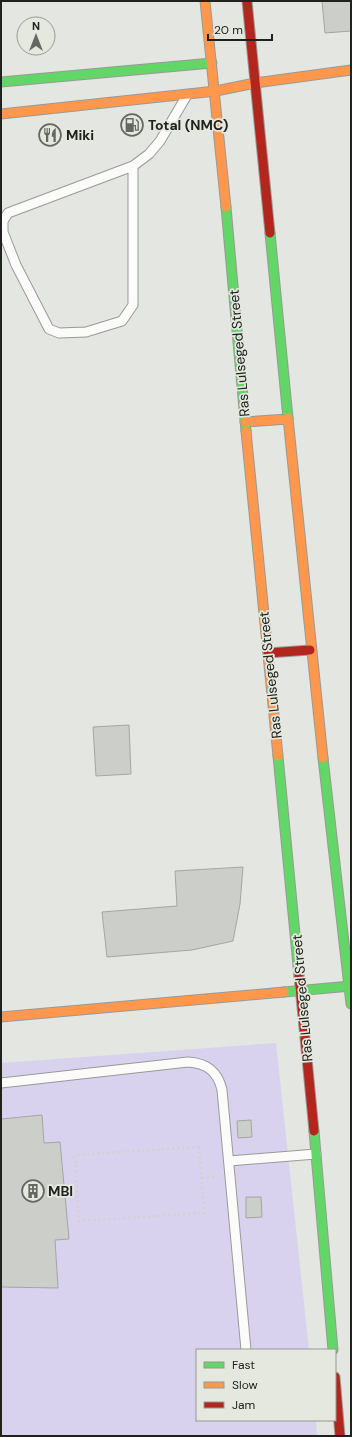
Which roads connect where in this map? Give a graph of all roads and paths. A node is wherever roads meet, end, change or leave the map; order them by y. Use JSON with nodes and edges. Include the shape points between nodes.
{"nodes":[{"id":1,"x":205,"y":1,"type":"edge"},
{"id":2,"x":247,"y":1,"type":"edge"},
{"id":3,"x":212,"y":63,"type":"junction"},
{"id":4,"x":351,"y":70,"type":"edge"},
{"id":5,"x":1,"y":82,"type":"edge"},
{"id":6,"x":255,"y":83,"type":"junction"},
{"id":7,"x":216,"y":90,"type":"junction"},
{"id":8,"x":188,"y":93,"type":"junction"},
{"id":9,"x":1,"y":114,"type":"edge"},
{"id":10,"x":133,"y":166,"type":"junction"},
{"id":11,"x":288,"y":419,"type":"junction"},
{"id":12,"x":245,"y":422,"type":"junction"},
{"id":13,"x":310,"y":650,"type":"junction"},
{"id":14,"x":268,"y":654,"type":"junction"},
{"id":15,"x":350,"y":986,"type":"edge"},
{"id":16,"x":302,"y":990,"type":"junction"},
{"id":17,"x":351,"y":1004,"type":"edge"},
{"id":18,"x":1,"y":1017,"type":"edge"},
{"id":19,"x":1,"y":1083,"type":"edge"},
{"id":20,"x":200,"y":1147,"type":"joint"},
{"id":21,"x":316,"y":1154,"type":"junction"},
{"id":22,"x":229,"y":1161,"type":"junction"},
{"id":23,"x":246,"y":1349,"type":"edge"},
{"id":24,"x":333,"y":1349,"type":"edge"},
{"id":25,"x":336,"y":1389,"type":"edge"},
{"id":26,"x":340,"y":1436,"type":"edge"}],
"edges":[{"from":1,"to":3,"type":"street","name":"Ras Lulseged Street"},
{"from":2,"to":6,"type":"street"},
{"from":3,"to":5,"type":"street"},
{"from":3,"to":7,"type":"street","name":"Ras Lulseged Street"},
{"from":4,"to":6,"type":"street"},
{"from":6,"to":7,"type":"street"},
{"from":6,"to":11,"type":"street"},
{"from":7,"to":8,"type":"street"},
{"from":7,"to":12,"type":"street","name":"Ras Lulseged Street"},
{"from":8,"to":9,"type":"street"},
{"from":8,"to":10,"type":"lane","via":[[160,141],[149,154]]},
{"from":10,"to":10,"type":"lane","via":[[8,213],[3,221],[3,232],[16,265],[49,329],[59,333],[86,332],[122,320],[133,305]]},
{"from":11,"to":12,"type":"street"},
{"from":11,"to":13,"type":"street"},
{"from":12,"to":14,"type":"street","name":"Ras Lulseged Street"},
{"from":13,"to":14,"type":"street"},
{"from":13,"to":15,"type":"street"},
{"from":14,"to":16,"type":"street","name":"Ras Lulseged Street"},
{"from":15,"to":16,"type":"street"},
{"from":15,"to":17,"type":"street"},
{"from":16,"to":18,"type":"street"},
{"from":16,"to":21,"type":"street","name":"Ras Lulseged Street"},
{"from":19,"to":22,"type":"lane","via":[[188,1062],[207,1066],[220,1081]]},
{"from":20,"to":20,"type":"path","via":[[204,1212],[79,1221],[75,1155]]},
{"from":21,"to":22,"type":"lane"},
{"from":21,"to":24,"type":"street","name":"Ras Lulseged Street"},
{"from":22,"to":23,"type":"lane"},
{"from":25,"to":26,"type":"street"}]}
